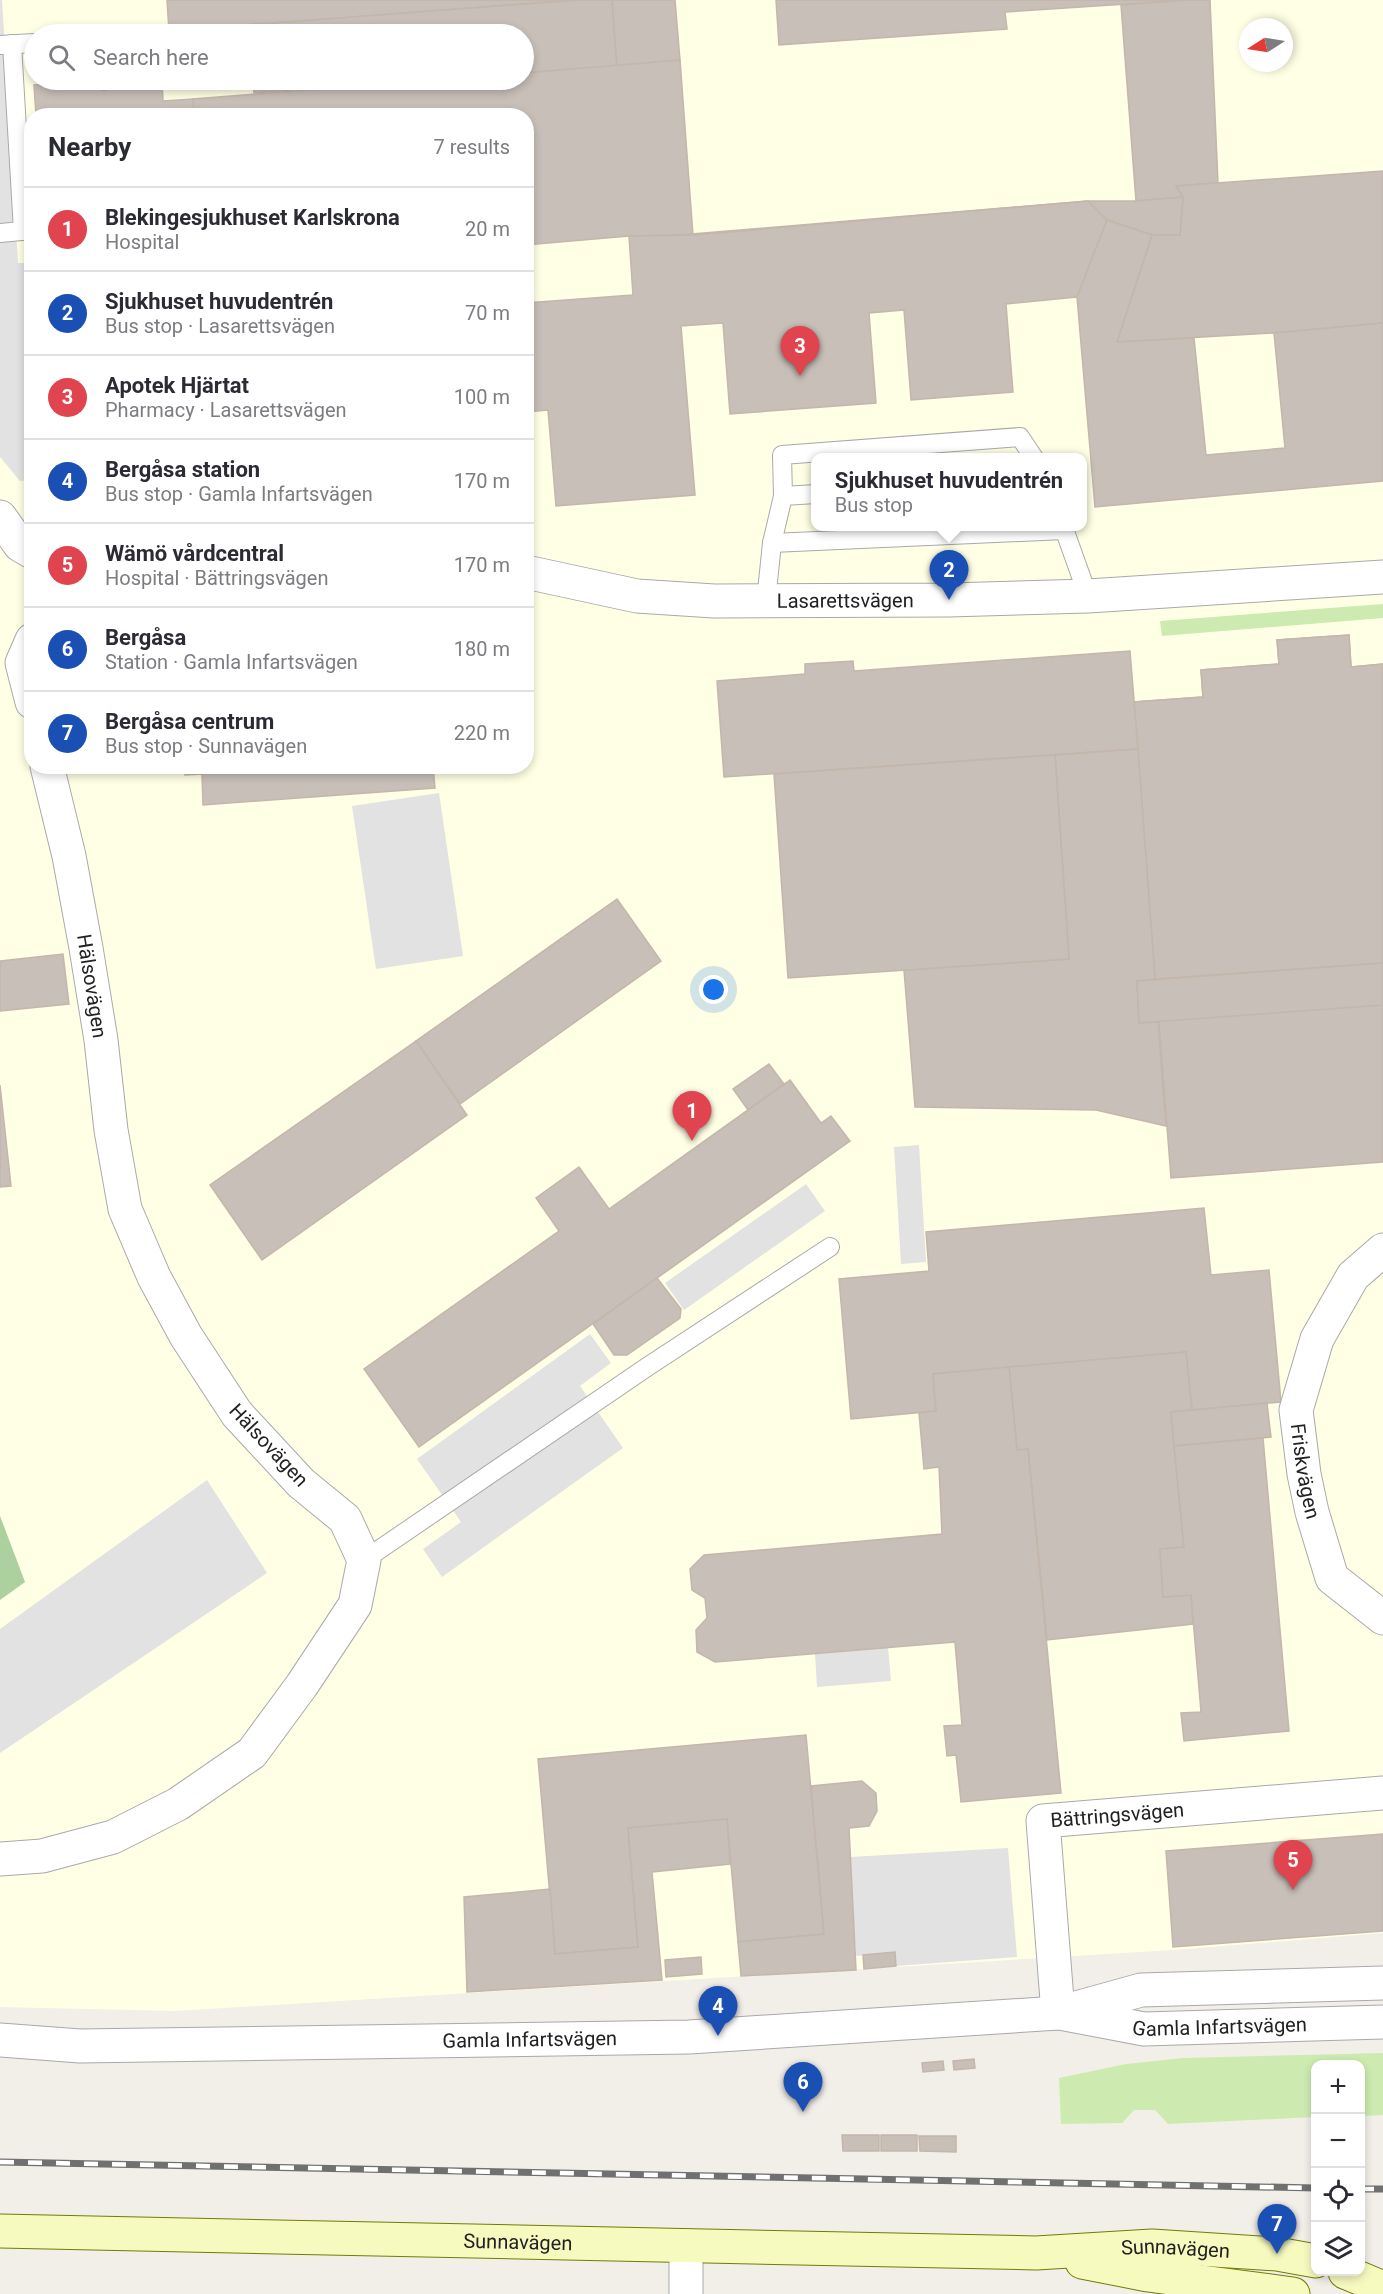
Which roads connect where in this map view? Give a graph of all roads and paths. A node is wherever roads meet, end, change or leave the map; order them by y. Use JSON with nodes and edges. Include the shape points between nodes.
{"nodes":[{"id":1,"x":24,"y":44,"type":"edge"},
{"id":2,"x":6,"y":45,"type":"edge"},
{"id":3,"x":24,"y":204,"type":"edge"},
{"id":4,"x":24,"y":231,"type":"edge"},
{"id":5,"x":0,"y":232,"type":"edge"},
{"id":6,"x":1031,"y":453,"type":"edge"},
{"id":7,"x":811,"y":494,"type":"edge"},
{"id":8,"x":783,"y":496,"type":"junction"},
{"id":9,"x":0,"y":517,"type":"edge"},
{"id":10,"x":1005,"y":531,"type":"edge"},
{"id":11,"x":1064,"y":531,"type":"edge"},
{"id":12,"x":772,"y":543,"type":"junction"},
{"id":13,"x":24,"y":547,"type":"edge"},
{"id":14,"x":534,"y":574,"type":"edge"},
{"id":15,"x":1383,"y":577,"type":"edge"},
{"id":16,"x":1088,"y":596,"type":"junction"},
{"id":17,"x":766,"y":601,"type":"junction"},
{"id":18,"x":49,"y":774,"type":"edge"},
{"id":19,"x":830,"y":1247,"type":"dead end"},
{"id":20,"x":1383,"y":1250,"type":"edge"},
{"id":21,"x":364,"y":1560,"type":"junction"},
{"id":22,"x":1383,"y":1618,"type":"edge"},
{"id":23,"x":1383,"y":1793,"type":"edge"},
{"id":24,"x":0,"y":1859,"type":"edge"},
{"id":25,"x":1381,"y":1983,"type":"edge"},
{"id":26,"x":1058,"y":2013,"type":"junction"},
{"id":27,"x":1383,"y":2022,"type":"edge"},
{"id":28,"x":0,"y":2040,"type":"edge"},
{"id":29,"x":0,"y":2230,"type":"edge"},
{"id":30,"x":686,"y":2246,"type":"junction"},
{"id":31,"x":1036,"y":2253,"type":"junction"},
{"id":32,"x":1311,"y":2260,"type":"edge"},
{"id":33,"x":1356,"y":2276,"type":"edge"},
{"id":34,"x":1383,"y":2288,"type":"edge"},
{"id":35,"x":686,"y":2294,"type":"edge"},
{"id":36,"x":1293,"y":2294,"type":"edge"}],
"edges":[{"from":1,"to":2,"type":"lane"},
{"from":2,"to":3,"type":"lane"},
{"from":4,"to":5,"type":"lane"},
{"from":6,"to":8,"type":"lane","via":[[1020,437],[782,455]]},
{"from":7,"to":8,"type":"lane"},
{"from":8,"to":12,"type":"lane"},
{"from":9,"to":13,"type":"street"},
{"from":10,"to":12,"type":"lane"},
{"from":11,"to":16,"type":"lane"},
{"from":12,"to":17,"type":"lane"},
{"from":14,"to":17,"type":"street","name":"Lasarettsvägen","via":[[637,596]]},
{"from":15,"to":16,"type":"street","name":"Lasarettsvägen"},
{"from":16,"to":17,"type":"street","name":"Lasarettsvägen"},
{"from":18,"to":21,"type":"street","name":"Hälsovägen","via":[[69,856],[102,1040],[124,1209],[186,1336],[237,1414],[302,1483],[345,1519]]},
{"from":19,"to":21,"type":"lane"},
{"from":20,"to":22,"type":"street","name":"Friskvägen","via":[[1353,1276],[1317,1339],[1296,1410],[1312,1512],[1332,1578]]},
{"from":21,"to":24,"type":"street","via":[[355,1605],[252,1753],[178,1804],[113,1837],[42,1856]]},
{"from":23,"to":26,"type":"street","name":"Bättringsvägen","via":[[1043,1821]]},
{"from":25,"to":26,"type":"street","name":"Gamla Infartsvägen","via":[[1141,1990]]},
{"from":26,"to":27,"type":"street","name":"Gamla Infartsvägen","via":[[1144,2030]]},
{"from":26,"to":28,"type":"street","name":"Gamla Infartsvägen","via":[[689,2037],[80,2046]]},
{"from":29,"to":30,"type":"main road","name":"Sunnavägen"},
{"from":30,"to":31,"type":"main road","name":"Sunnavägen"},
{"from":30,"to":35,"type":"street"},
{"from":31,"to":32,"type":"main road","name":"Sunnavägen","via":[[1152,2246],[1276,2254]]},
{"from":31,"to":36,"type":"main road","name":"Sunnavägen","via":[[1148,2275]]},
{"from":33,"to":34,"type":"main road"}]}
